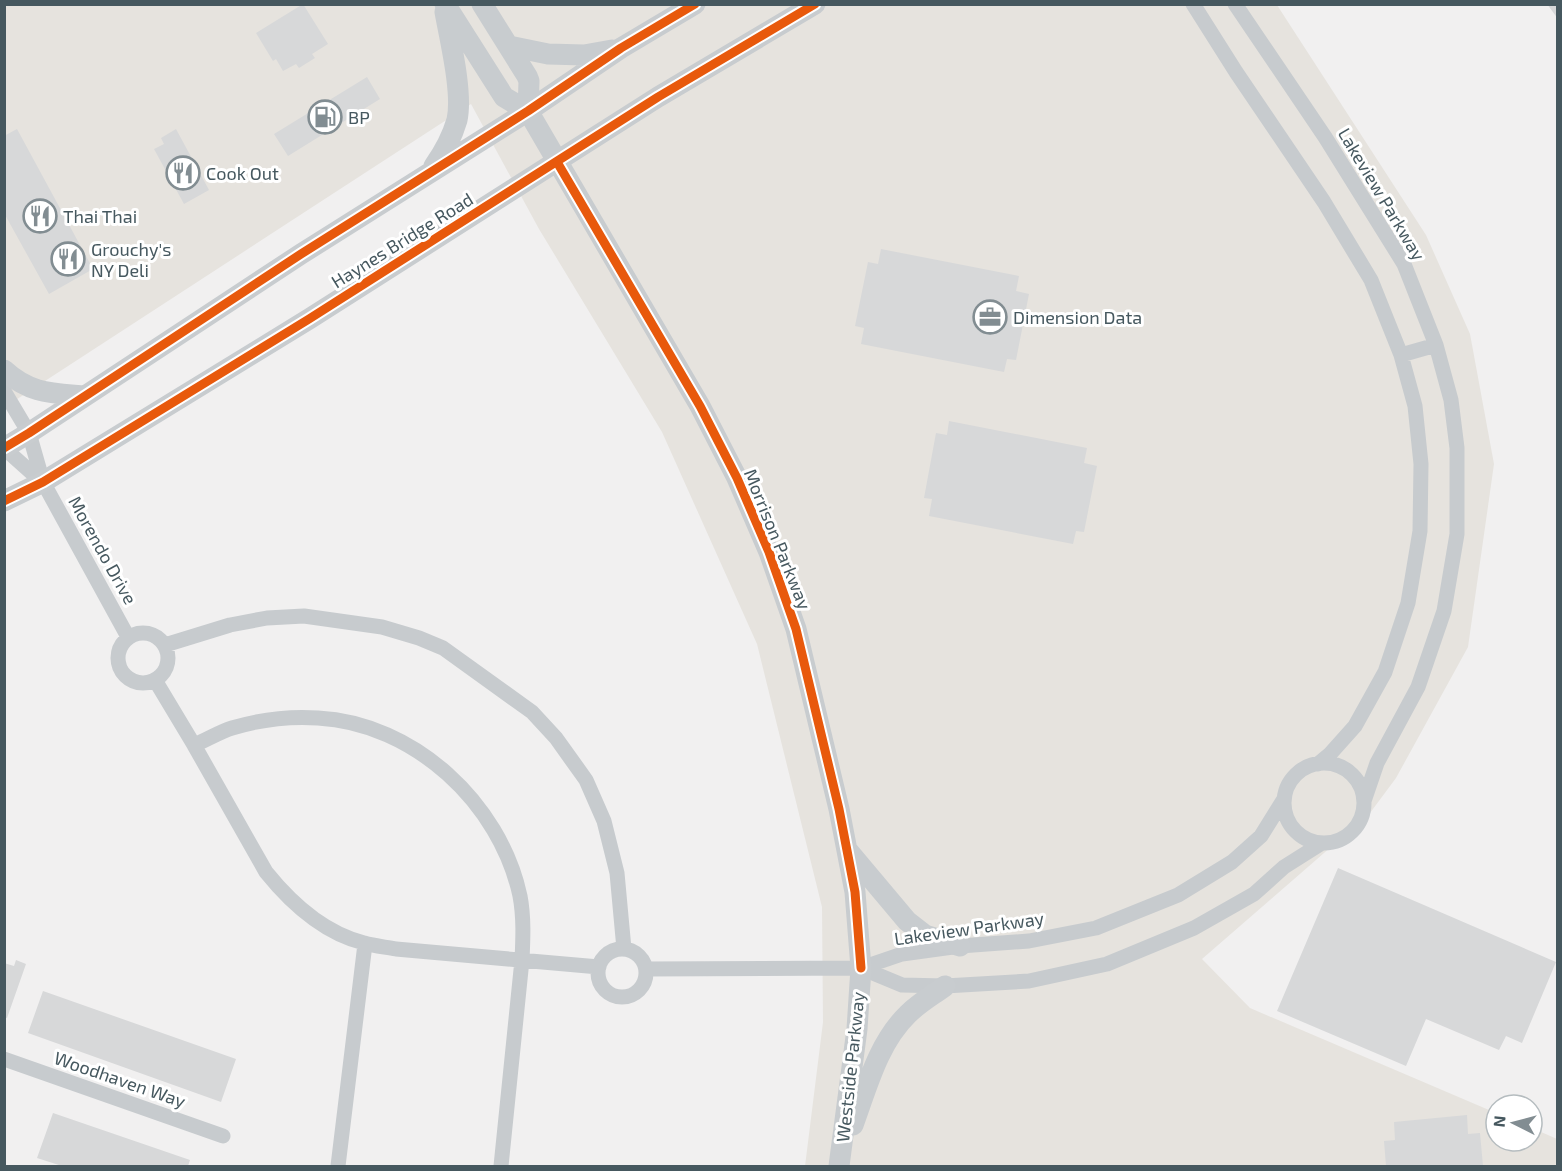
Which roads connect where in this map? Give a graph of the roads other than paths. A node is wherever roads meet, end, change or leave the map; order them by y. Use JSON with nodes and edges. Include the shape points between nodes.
{"nodes":[{"id":1,"x":444,"y":4,"type":"edge"},
{"id":2,"x":482,"y":4,"type":"edge"},
{"id":3,"x":695,"y":4,"type":"edge"},
{"id":4,"x":816,"y":4,"type":"edge"},
{"id":5,"x":1193,"y":4,"type":"edge"},
{"id":6,"x":1235,"y":4,"type":"edge"},
{"id":7,"x":508,"y":46,"type":"junction"},
{"id":8,"x":621,"y":48,"type":"junction"},
{"id":9,"x":528,"y":111,"type":"junction"},
{"id":10,"x":557,"y":162,"type":"junction"},
{"id":11,"x":431,"y":172,"type":"junction"},
{"id":12,"x":1436,"y":345,"type":"junction"},
{"id":13,"x":1401,"y":354,"type":"junction"},
{"id":14,"x":4,"y":370,"type":"edge"},
{"id":15,"x":4,"y":391,"type":"edge"},
{"id":16,"x":85,"y":396,"type":"junction"},
{"id":17,"x":29,"y":434,"type":"junction"},
{"id":18,"x":4,"y":448,"type":"edge"},
{"id":19,"x":43,"y":482,"type":"junction"},
{"id":20,"x":4,"y":501,"type":"edge"},
{"id":21,"x":128,"y":637,"type":"junction"},
{"id":22,"x":165,"y":645,"type":"junction"},
{"id":23,"x":155,"y":680,"type":"junction"},
{"id":24,"x":194,"y":745,"type":"junction"},
{"id":25,"x":1318,"y":764,"type":"junction"},
{"id":26,"x":1284,"y":799,"type":"junction"},
{"id":27,"x":1364,"y":801,"type":"junction"},
{"id":28,"x":1322,"y":843,"type":"junction"},
{"id":29,"x":847,"y":850,"type":"junction"},
{"id":30,"x":365,"y":944,"type":"junction"},
{"id":31,"x":960,"y":945,"type":"junction"},
{"id":32,"x":624,"y":949,"type":"junction"},
{"id":33,"x":522,"y":960,"type":"junction"},
{"id":34,"x":599,"y":967,"type":"junction"},
{"id":35,"x":861,"y":968,"type":"junction"},
{"id":36,"x":646,"y":969,"type":"junction"},
{"id":37,"x":945,"y":986,"type":"junction"},
{"id":38,"x":4,"y":1059,"type":"edge"},
{"id":39,"x":223,"y":1136,"type":"dead end"},
{"id":40,"x":839,"y":1166,"type":"edge"},
{"id":41,"x":338,"y":1167,"type":"edge"},
{"id":42,"x":501,"y":1167,"type":"edge"}],
"edges":[{"from":1,"to":9,"type":"main road","via":[[504,97]]},
{"from":1,"to":11,"type":"main road","via":[[457,91],[457,118],[447,146]]},
{"from":2,"to":7,"type":"main road"},
{"from":3,"to":8,"type":"main road"},
{"from":4,"to":10,"type":"main road","name":"Haynes Bridge Road"},
{"from":5,"to":13,"type":"street","via":[[1371,280]]},
{"from":6,"to":12,"type":"street","name":"Lakeview Parkway","via":[[1404,264]]},
{"from":7,"to":8,"type":"main road","via":[[548,54],[584,55]]},
{"from":7,"to":9,"type":"main road","via":[[529,81]]},
{"from":8,"to":9,"type":"main road"},
{"from":9,"to":10,"type":"main road"},
{"from":9,"to":11,"type":"main road"},
{"from":10,"to":19,"type":"main road","name":"Haynes Bridge Road"},
{"from":10,"to":29,"type":"main road","name":"Morrison Parkway","via":[[700,406],[769,552],[796,629]]},
{"from":11,"to":16,"type":"main road"},
{"from":12,"to":13,"type":"street"},
{"from":12,"to":27,"type":"street","name":"Lakeview Parkway","via":[[1451,400],[1457,448],[1456,534],[1444,612],[1418,687],[1377,764]]},
{"from":13,"to":25,"type":"street","via":[[1415,406],[1421,464],[1420,531],[1408,603],[1385,672],[1355,726]]},
{"from":14,"to":16,"type":"main road","via":[[33,389]]},
{"from":15,"to":17,"type":"street"},
{"from":16,"to":17,"type":"main road"},
{"from":17,"to":18,"type":"main road"},
{"from":17,"to":19,"type":"street"},
{"from":18,"to":19,"type":"street"},
{"from":19,"to":20,"type":"main road","name":"Haynes Bridge Road"},
{"from":19,"to":21,"type":"street","name":"Morendo Drive"},
{"from":21,"to":22,"type":"street","via":[[144,632]]},
{"from":21,"to":23,"type":"street","via":[[118,651],[124,675],[139,683]]},
{"from":22,"to":23,"type":"street","via":[[166,669]]},
{"from":22,"to":32,"type":"street","via":[[230,625],[304,616],[382,627],[443,648],[532,712],[586,780],[604,821],[617,873]]},
{"from":23,"to":24,"type":"street"},
{"from":24,"to":30,"type":"street","via":[[280,890],[322,925]]},
{"from":24,"to":33,"type":"street","via":[[231,728],[260,721],[319,718],[346,721],[410,746],[464,790],[501,842],[520,896]]},
{"from":25,"to":26,"type":"street","via":[[1295,776]]},
{"from":25,"to":27,"type":"street","via":[[1343,768],[1353,776]]},
{"from":26,"to":28,"type":"street","via":[[1285,812],[1298,834]]},
{"from":26,"to":31,"type":"street","name":"Lakeview Parkway","via":[[1259,838],[1232,862],[1178,895],[1096,928],[1029,941]]},
{"from":27,"to":28,"type":"street","via":[[1357,826],[1347,836]]},
{"from":28,"to":37,"type":"street","via":[[1284,867],[1254,894],[1194,928],[1107,963],[1029,981]]},
{"from":29,"to":31,"type":"main road","via":[[907,921],[925,935]]},
{"from":29,"to":35,"type":"main road","name":"Morrison Parkway"},
{"from":30,"to":33,"type":"street"},
{"from":30,"to":41,"type":"street"},
{"from":31,"to":35,"type":"street","name":"Lakeview Parkway","via":[[902,954]]},
{"from":32,"to":34,"type":"street","via":[[609,953]]},
{"from":32,"to":36,"type":"street","via":[[639,955]]},
{"from":33,"to":34,"type":"street"},
{"from":33,"to":42,"type":"street"},
{"from":34,"to":36,"type":"street","via":[[600,983],[618,997],[640,990]]},
{"from":35,"to":36,"type":"street"},
{"from":35,"to":37,"type":"street","via":[[902,985]]},
{"from":35,"to":40,"type":"main road","name":"Westside Parkway"},
{"from":37,"to":40,"type":"main road","via":[[908,1014],[877,1059]]},
{"from":38,"to":39,"type":"street","name":"Woodhaven Way"}]}
